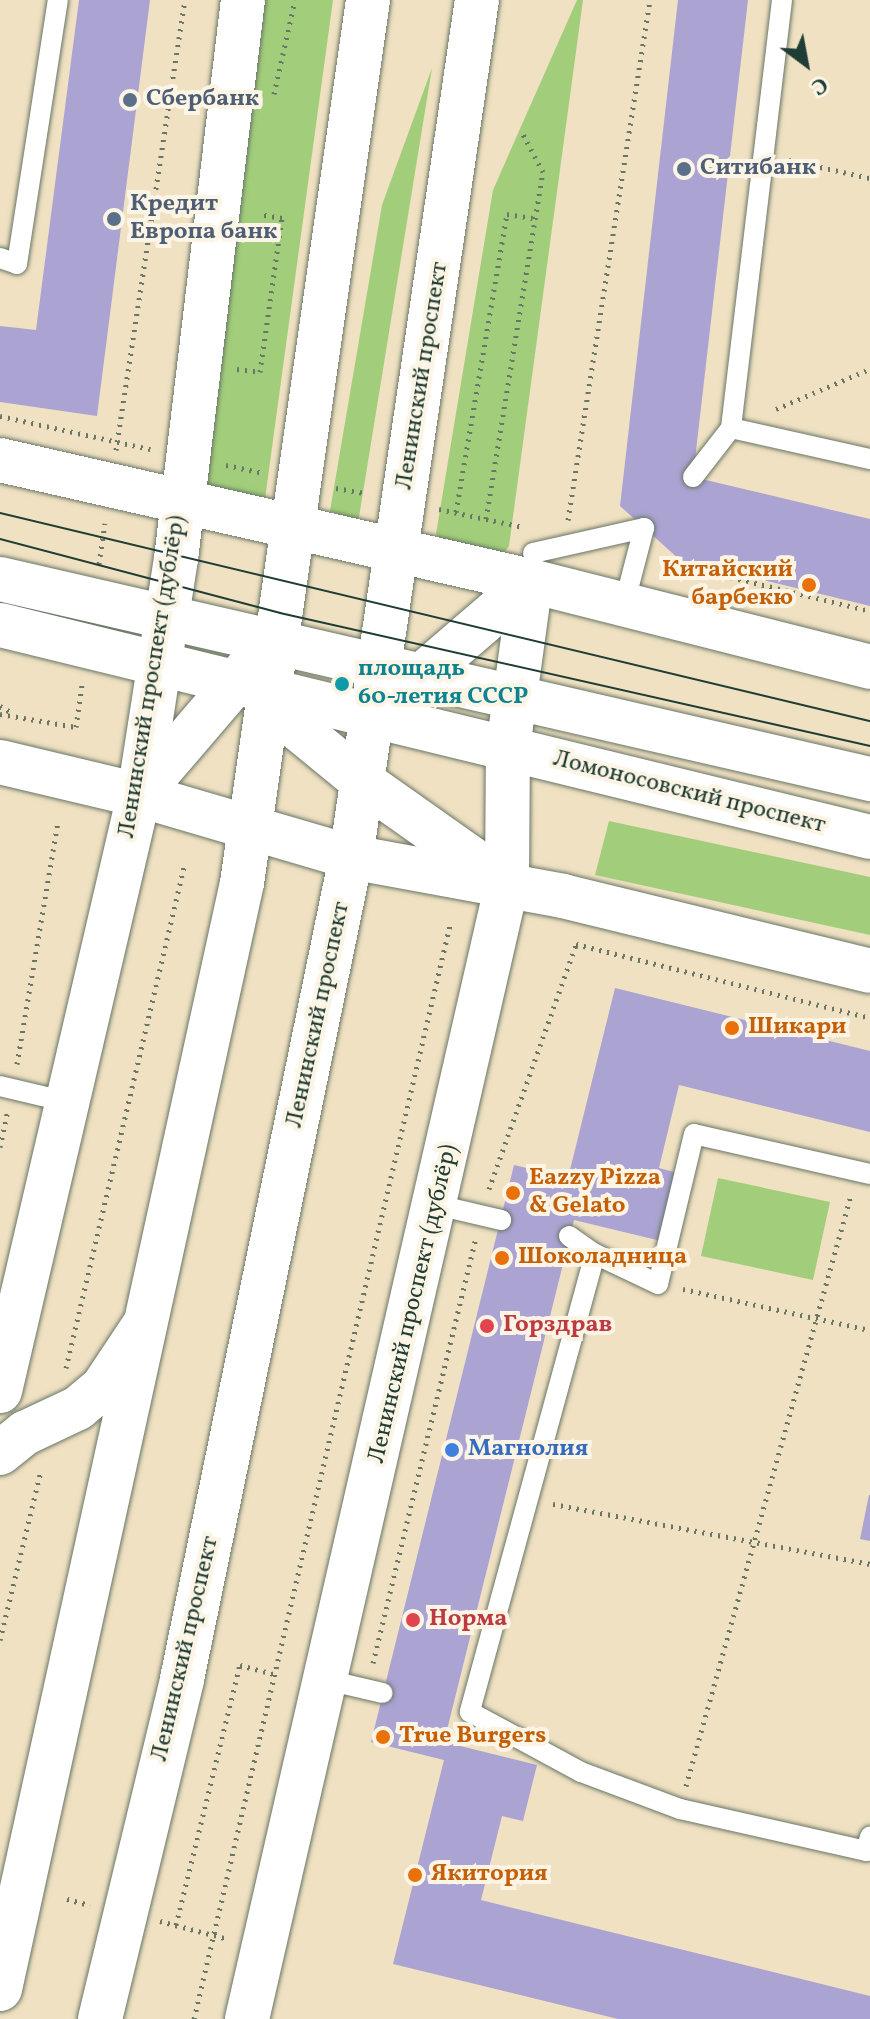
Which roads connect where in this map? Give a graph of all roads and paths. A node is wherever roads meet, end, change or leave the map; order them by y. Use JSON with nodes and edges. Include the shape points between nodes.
{"nodes":[{"id":1,"x":58,"y":0,"type":"edge"},
{"id":2,"x":185,"y":0,"type":"edge"},
{"id":3,"x":243,"y":0,"type":"edge"},
{"id":4,"x":368,"y":0,"type":"edge"},
{"id":5,"x":477,"y":0,"type":"edge"},
{"id":6,"x":650,"y":0,"type":"edge"},
{"id":7,"x":782,"y":0,"type":"edge"},
{"id":8,"x":523,"y":134,"type":"dead end"},
{"id":9,"x":764,"y":154,"type":"junction"},
{"id":10,"x":870,"y":178,"type":"edge"},
{"id":11,"x":259,"y":214,"type":"dead end"},
{"id":12,"x":533,"y":218,"type":"junction"},
{"id":13,"x":0,"y":258,"type":"edge"},
{"id":14,"x":233,"y":369,"type":"dead end"},
{"id":15,"x":870,"y":369,"type":"edge"},
{"id":16,"x":0,"y":416,"type":"edge"},
{"id":17,"x":731,"y":428,"type":"junction"},
{"id":18,"x":117,"y":442,"type":"junction"},
{"id":19,"x":185,"y":457,"type":"junction"},
{"id":20,"x":870,"y":459,"type":"edge"},
{"id":21,"x":0,"y":460,"type":"edge"},
{"id":22,"x":268,"y":475,"type":"dead end"},
{"id":23,"x":693,"y":477,"type":"dead end"},
{"id":24,"x":334,"y":488,"type":"dead end"},
{"id":25,"x":363,"y":493,"type":"dead end"},
{"id":26,"x":179,"y":501,"type":"junction"},
{"id":27,"x":456,"y":512,"type":"dead end"},
{"id":28,"x":486,"y":519,"type":"dead end"},
{"id":29,"x":294,"y":527,"type":"junction"},
{"id":30,"x":565,"y":537,"type":"dead end"},
{"id":31,"x":396,"y":550,"type":"junction"},
{"id":32,"x":669,"y":562,"type":"dead end"},
{"id":33,"x":532,"y":567,"type":"junction"},
{"id":34,"x":0,"y":579,"type":"edge"},
{"id":35,"x":624,"y":605,"type":"junction"},
{"id":36,"x":870,"y":611,"type":"edge"},
{"id":37,"x":165,"y":618,"type":"junction"},
{"id":38,"x":0,"y":625,"type":"edge"},
{"id":39,"x":275,"y":642,"type":"junction"},
{"id":40,"x":159,"y":662,"type":"junction"},
{"id":41,"x":380,"y":666,"type":"junction"},
{"id":42,"x":870,"y":667,"type":"edge"},
{"id":43,"x":423,"y":675,"type":"junction"},
{"id":44,"x":251,"y":685,"type":"junction"},
{"id":45,"x":515,"y":695,"type":"junction"},
{"id":46,"x":0,"y":706,"type":"edge"},
{"id":47,"x":0,"y":714,"type":"edge"},
{"id":48,"x":373,"y":715,"type":"junction"},
{"id":49,"x":16,"y":716,"type":"junction"},
{"id":50,"x":76,"y":727,"type":"dead end"},
{"id":51,"x":508,"y":748,"type":"junction"},
{"id":52,"x":0,"y":762,"type":"edge"},
{"id":53,"x":870,"y":779,"type":"edge"},
{"id":54,"x":363,"y":782,"type":"junction"},
{"id":55,"x":139,"y":795,"type":"junction"},
{"id":56,"x":58,"y":821,"type":"dead end"},
{"id":57,"x":249,"y":827,"type":"junction"},
{"id":58,"x":870,"y":837,"type":"edge"},
{"id":59,"x":351,"y":857,"type":"junction"},
{"id":60,"x":184,"y":867,"type":"dead end"},
{"id":61,"x":507,"y":884,"type":"junction"},
{"id":62,"x":450,"y":925,"type":"dead end"},
{"id":63,"x":870,"y":971,"type":"edge"},
{"id":64,"x":870,"y":1018,"type":"edge"},
{"id":65,"x":6,"y":1088,"type":"edge"},
{"id":66,"x":67,"y":1102,"type":"junction"},
{"id":67,"x":0,"y":1147,"type":"edge"},
{"id":68,"x":864,"y":1172,"type":"edge"},
{"id":69,"x":437,"y":1205,"type":"junction"},
{"id":70,"x":491,"y":1218,"type":"junction"},
{"id":71,"x":569,"y":1236,"type":"dead end"},
{"id":72,"x":595,"y":1254,"type":"junction"},
{"id":73,"x":658,"y":1284,"type":"junction"},
{"id":74,"x":149,"y":1316,"type":"junction"},
{"id":75,"x":816,"y":1319,"type":"junction"},
{"id":76,"x":870,"y":1330,"type":"edge"},
{"id":77,"x":0,"y":1391,"type":"edge"},
{"id":78,"x":53,"y":1420,"type":"junction"},
{"id":79,"x":0,"y":1453,"type":"edge"},
{"id":80,"x":526,"y":1499,"type":"junction"},
{"id":81,"x":754,"y":1542,"type":"junction"},
{"id":82,"x":870,"y":1564,"type":"edge"},
{"id":83,"x":0,"y":1640,"type":"edge"},
{"id":84,"x":278,"y":1675,"type":"junction"},
{"id":85,"x":359,"y":1687,"type":"junction"},
{"id":86,"x":680,"y":1809,"type":"junction"},
{"id":87,"x":870,"y":1837,"type":"edge"},
{"id":88,"x":67,"y":1899,"type":"dead end"},
{"id":89,"x":91,"y":1905,"type":"dead end"},
{"id":90,"x":157,"y":1920,"type":"dead end"},
{"id":91,"x":176,"y":1925,"type":"junction"},
{"id":92,"x":213,"y":1935,"type":"junction"},
{"id":93,"x":237,"y":1941,"type":"dead end"},
{"id":94,"x":0,"y":1989,"type":"edge"},
{"id":95,"x":100,"y":2019,"type":"edge"},
{"id":96,"x":194,"y":2019,"type":"edge"},
{"id":97,"x":247,"y":2019,"type":"edge"}],
"edges":[{"from":1,"to":13,"type":"lane","via":[[17,264]]},
{"from":2,"to":18,"type":"path"},
{"from":3,"to":19,"type":"main road","name":"Ленинский проспект (дублёр)"},
{"from":4,"to":29,"type":"main road"},
{"from":5,"to":31,"type":"main road","name":"Ленинский проспект"},
{"from":6,"to":30,"type":"path"},
{"from":7,"to":9,"type":"lane"},
{"from":8,"to":12,"type":"path","via":[[543,172]]},
{"from":9,"to":10,"type":"path"},
{"from":9,"to":17,"type":"lane"},
{"from":11,"to":14,"type":"path","via":[[282,218],[260,372]]},
{"from":12,"to":27,"type":"path","via":[[507,214]]},
{"from":12,"to":28,"type":"path"},
{"from":15,"to":17,"type":"path"},
{"from":16,"to":18,"type":"path"},
{"from":17,"to":20,"type":"lane"},
{"from":17,"to":23,"type":"lane"},
{"from":18,"to":19,"type":"path"},
{"from":19,"to":22,"type":"path"},
{"from":19,"to":26,"type":"main road","name":"Ленинский проспект (дублёр)"},
{"from":21,"to":26,"type":"main road"},
{"from":24,"to":25,"type":"path"},
{"from":26,"to":29,"type":"main road"},
{"from":26,"to":37,"type":"main road","name":"Ленинский проспект (дублёр)"},
{"from":29,"to":31,"type":"main road"},
{"from":29,"to":39,"type":"main road"},
{"from":31,"to":33,"type":"main road"},
{"from":31,"to":41,"type":"main road","name":"Ленинский проспект"},
{"from":32,"to":36,"type":"path"},
{"from":33,"to":35,"type":"main road"},
{"from":33,"to":35,"type":"lane","via":[[644,528]]},
{"from":33,"to":43,"type":"main road"},
{"from":33,"to":45,"type":"main road","name":"Ленинский проспект (дублёр)"},
{"from":34,"to":37,"type":"main road"},
{"from":35,"to":42,"type":"main road"},
{"from":37,"to":39,"type":"main road"},
{"from":37,"to":40,"type":"main road","name":"Ленинский проспект (дублёр)"},
{"from":38,"to":40,"type":"main road"},
{"from":39,"to":41,"type":"main road"},
{"from":39,"to":44,"type":"main road"},
{"from":40,"to":44,"type":"main road"},
{"from":40,"to":55,"type":"main road","name":"Ленинский проспект (дублёр)"},
{"from":41,"to":43,"type":"main road"},
{"from":41,"to":48,"type":"main road","name":"Ленинский проспект"},
{"from":43,"to":45,"type":"main road"},
{"from":43,"to":48,"type":"main road"},
{"from":44,"to":48,"type":"main road"},
{"from":44,"to":54,"type":"main road"},
{"from":44,"to":55,"type":"main road"},
{"from":44,"to":57,"type":"main road"},
{"from":45,"to":51,"type":"main road","name":"Ленинский проспект (дублёр)"},
{"from":45,"to":53,"type":"main road"},
{"from":46,"to":49,"type":"path"},
{"from":47,"to":49,"type":"path"},
{"from":48,"to":51,"type":"main road"},
{"from":48,"to":54,"type":"main road","name":"Ленинский проспект"},
{"from":49,"to":50,"type":"path"},
{"from":51,"to":58,"type":"main road","name":"Ломоносовский проспект"},
{"from":51,"to":61,"type":"main road","name":"Ленинский проспект (дублёр)"},
{"from":52,"to":55,"type":"main road"},
{"from":54,"to":59,"type":"main road","name":"Ленинский проспект"},
{"from":54,"to":61,"type":"main road"},
{"from":55,"to":57,"type":"main road"},
{"from":55,"to":66,"type":"main road","name":"Ленинский проспект (дублёр)"},
{"from":56,"to":65,"type":"path"},
{"from":57,"to":59,"type":"main road"},
{"from":57,"to":74,"type":"main road","via":[[242,883]]},
{"from":59,"to":61,"type":"main road"},
{"from":59,"to":95,"type":"main road","name":"Ленинский проспект","via":[[182,1679]]},
{"from":60,"to":78,"type":"path"},
{"from":61,"to":63,"type":"main road"},
{"from":61,"to":69,"type":"main road","name":"Ленинский проспект (дублёр)"},
{"from":62,"to":84,"type":"path"},
{"from":64,"to":70,"type":"path","via":[[576,944]]},
{"from":65,"to":66,"type":"lane"},
{"from":65,"to":67,"type":"path"},
{"from":66,"to":77,"type":"main road","name":"Ленинский проспект (дублёр)"},
{"from":68,"to":73,"type":"lane","via":[[694,1134]]},
{"from":68,"to":75,"type":"path"},
{"from":69,"to":70,"type":"lane"},
{"from":69,"to":85,"type":"main road","name":"Ленинский проспект (дублёр)"},
{"from":70,"to":85,"type":"path"},
{"from":71,"to":72,"type":"lane"},
{"from":72,"to":73,"type":"lane"},
{"from":72,"to":80,"type":"lane"},
{"from":73,"to":75,"type":"path"},
{"from":74,"to":78,"type":"main road","via":[[126,1359],[103,1387]]},
{"from":74,"to":94,"type":"main road"},
{"from":75,"to":76,"type":"path"},
{"from":75,"to":81,"type":"path"},
{"from":78,"to":79,"type":"main road"},
{"from":78,"to":83,"type":"path"},
{"from":80,"to":81,"type":"path"},
{"from":80,"to":86,"type":"lane","via":[[461,1710],[581,1772]]},
{"from":81,"to":82,"type":"path"},
{"from":81,"to":86,"type":"path"},
{"from":84,"to":91,"type":"path","via":[[240,1665]]},
{"from":84,"to":92,"type":"path"},
{"from":85,"to":97,"type":"main road","name":"Ленинский проспект (дублёр)"},
{"from":86,"to":87,"type":"lane","via":[[866,1851]]},
{"from":88,"to":89,"type":"path"},
{"from":90,"to":91,"type":"path"},
{"from":91,"to":92,"type":"path"},
{"from":92,"to":93,"type":"path"},
{"from":92,"to":96,"type":"path"}]}
